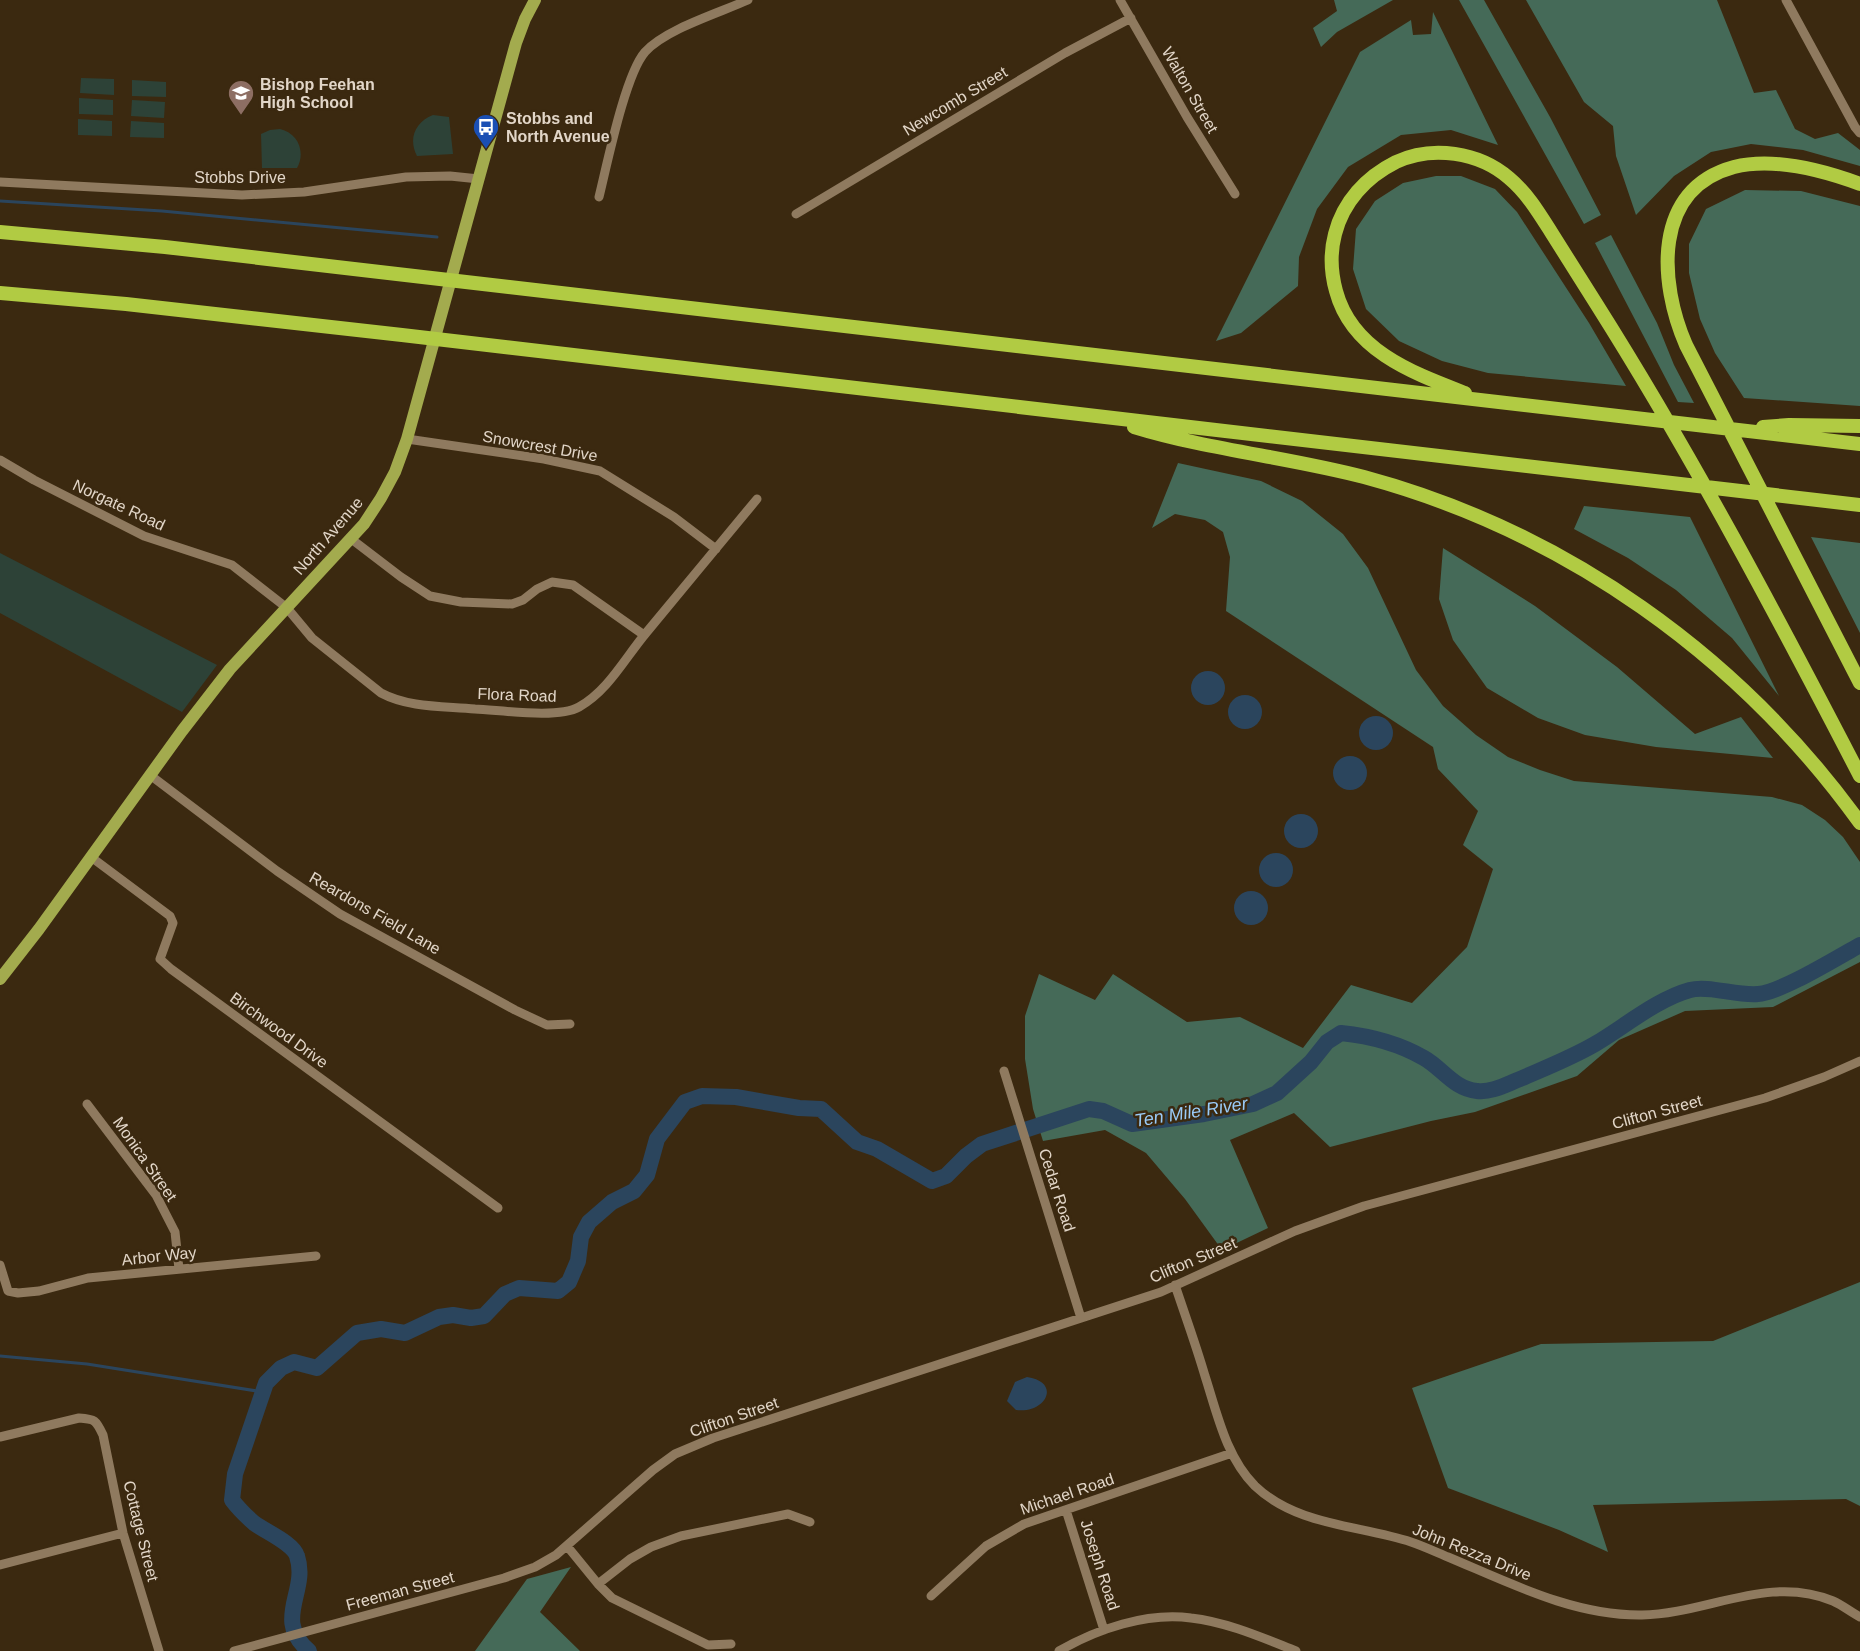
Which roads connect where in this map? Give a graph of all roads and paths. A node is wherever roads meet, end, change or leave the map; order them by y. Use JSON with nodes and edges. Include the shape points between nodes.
{"nodes":[{"id":1,"x":535,"y":0,"type":"edge"},
{"id":2,"x":720,"y":0,"type":"edge"},
{"id":3,"x":748,"y":0,"type":"edge"},
{"id":4,"x":1120,"y":0,"type":"edge"},
{"id":5,"x":1786,"y":0,"type":"edge"},
{"id":6,"x":724,"y":10,"type":"junction"},
{"id":7,"x":1131,"y":18,"type":"junction"},
{"id":8,"x":1860,"y":133,"type":"edge"},
{"id":9,"x":479,"y":179,"type":"junction"},
{"id":10,"x":0,"y":182,"type":"edge"},
{"id":11,"x":1860,"y":184,"type":"edge"},
{"id":12,"x":1234,"y":194,"type":"dead end"},
{"id":13,"x":599,"y":197,"type":"dead end"},
{"id":14,"x":796,"y":214,"type":"dead end"},
{"id":15,"x":0,"y":232,"type":"edge"},
{"id":16,"x":0,"y":293,"type":"edge"},
{"id":17,"x":1484,"y":400,"type":"junction"},
{"id":18,"x":1101,"y":417,"type":"junction"},
{"id":19,"x":1860,"y":426,"type":"edge"},
{"id":20,"x":1733,"y":429,"type":"junction"},
{"id":21,"x":406,"y":439,"type":"junction"},
{"id":22,"x":1860,"y":444,"type":"edge"},
{"id":23,"x":0,"y":460,"type":"edge"},
{"id":24,"x":757,"y":500,"type":"dead end"},
{"id":25,"x":1860,"y":505,"type":"edge"},
{"id":26,"x":350,"y":538,"type":"junction"},
{"id":27,"x":716,"y":549,"type":"junction"},
{"id":28,"x":286,"y":608,"type":"junction"},
{"id":29,"x":644,"y":635,"type":"junction"},
{"id":30,"x":1860,"y":683,"type":"edge"},
{"id":31,"x":150,"y":775,"type":"junction"},
{"id":32,"x":1860,"y":776,"type":"edge"},
{"id":33,"x":1860,"y":823,"type":"edge"},
{"id":34,"x":91,"y":857,"type":"junction"},
{"id":35,"x":0,"y":980,"type":"edge"},
{"id":36,"x":570,"y":1024,"type":"dead end"},
{"id":37,"x":1860,"y":1061,"type":"edge"},
{"id":38,"x":1004,"y":1071,"type":"dead end"},
{"id":39,"x":87,"y":1104,"type":"dead end"},
{"id":40,"x":498,"y":1208,"type":"dead end"},
{"id":41,"x":315,"y":1256,"type":"dead end"},
{"id":42,"x":0,"y":1265,"type":"edge"},
{"id":43,"x":179,"y":1269,"type":"junction"},
{"id":44,"x":1176,"y":1285,"type":"junction"},
{"id":45,"x":1081,"y":1318,"type":"junction"},
{"id":46,"x":0,"y":1437,"type":"edge"},
{"id":47,"x":1232,"y":1453,"type":"junction"},
{"id":48,"x":1066,"y":1510,"type":"junction"},
{"id":49,"x":810,"y":1522,"type":"dead end"},
{"id":50,"x":123,"y":1533,"type":"junction"},
{"id":51,"x":567,"y":1546,"type":"junction"},
{"id":52,"x":0,"y":1565,"type":"edge"},
{"id":53,"x":598,"y":1584,"type":"junction"},
{"id":54,"x":931,"y":1596,"type":"dead end"},
{"id":55,"x":1860,"y":1617,"type":"edge"},
{"id":56,"x":1104,"y":1630,"type":"junction"},
{"id":57,"x":731,"y":1644,"type":"dead end"},
{"id":58,"x":1290,"y":1650,"type":"edge"},
{"id":59,"x":159,"y":1651,"type":"edge"},
{"id":60,"x":234,"y":1651,"type":"edge"},
{"id":61,"x":1059,"y":1651,"type":"edge"}],
"edges":[{"from":1,"to":9,"type":"main road","name":"North Avenue","via":[[516,43]]},
{"from":2,"to":6,"type":"street"},
{"from":3,"to":6,"type":"street"},
{"from":4,"to":7,"type":"street","name":"Walton Street"},
{"from":5,"to":8,"type":"street"},
{"from":6,"to":13,"type":"street","via":[[672,33],[645,52],[621,111]]},
{"from":7,"to":12,"type":"street","name":"Walton Street"},
{"from":7,"to":14,"type":"street","name":"Newcomb Street","via":[[1056,58]]},
{"from":9,"to":10,"type":"street","name":"Stobbs Drive","via":[[406,177],[304,192],[243,195]]},
{"from":9,"to":21,"type":"main road","name":"North Avenue"},
{"from":11,"to":30,"type":"highway","via":[[1802,168],[1752,164],[1728,170],[1693,192],[1674,220],[1667,244],[1671,296],[1683,337]]},
{"from":15,"to":17,"type":"highway","via":[[130,243]]},
{"from":16,"to":18,"type":"highway","via":[[402,335]]},
{"from":17,"to":20,"type":"highway"},
{"from":17,"to":32,"type":"highway","via":[[1421,376],[1383,354],[1355,330],[1338,298],[1332,274],[1332,249],[1343,212],[1367,181],[1400,160],[1437,153],[1463,155],[1493,167],[1516,184],[1531,202],[1721,515]]},
{"from":18,"to":25,"type":"highway"},
{"from":18,"to":33,"type":"highway","via":[[1169,438],[1381,482],[1448,504],[1543,547],[1632,600],[1715,663],[1789,736]]},
{"from":19,"to":20,"type":"highway"},
{"from":20,"to":22,"type":"highway"},
{"from":21,"to":26,"type":"main road","name":"North Avenue","via":[[384,493]]},
{"from":21,"to":27,"type":"street","name":"Snowcrest Drive","via":[[600,471],[674,517]]},
{"from":23,"to":28,"type":"street","name":"Norgate Road","via":[[144,536],[232,565]]},
{"from":24,"to":27,"type":"street","name":"Flora Road"},
{"from":26,"to":28,"type":"main road","name":"North Avenue"},
{"from":26,"to":29,"type":"street","via":[[430,596],[512,604],[552,582],[573,585]]},
{"from":27,"to":29,"type":"street","name":"Flora Road"},
{"from":28,"to":29,"type":"street","name":"Flora Road","via":[[312,638],[381,693],[394,700],[434,706],[531,712],[578,708],[604,687]]},
{"from":28,"to":31,"type":"main road","name":"North Avenue","via":[[230,669]]},
{"from":31,"to":34,"type":"main road","name":"North Avenue"},
{"from":31,"to":36,"type":"street","name":"Reardons Field Lane","via":[[340,914],[515,1010],[548,1025]]},
{"from":34,"to":35,"type":"main road","name":"North Avenue"},
{"from":34,"to":40,"type":"street","name":"Birchwood Drive","via":[[170,916],[173,923],[160,959],[171,969]]},
{"from":37,"to":44,"type":"street","name":"Clifton Street","via":[[1765,1098],[1364,1206],[1295,1231]]},
{"from":38,"to":45,"type":"street","name":"Cedar Road"},
{"from":39,"to":43,"type":"street","name":"Monica Street","via":[[160,1204],[175,1232]]},
{"from":41,"to":43,"type":"street","name":"Arbor Way"},
{"from":42,"to":43,"type":"street","name":"Arbor Way","via":[[8,1290],[18,1293],[88,1278]]},
{"from":44,"to":45,"type":"street","name":"Clifton Street"},
{"from":44,"to":47,"type":"street","name":"John Rezza Drive"},
{"from":45,"to":51,"type":"street","name":"Clifton Street","via":[[695,1445],[653,1470]]},
{"from":46,"to":50,"type":"street","name":"Cottage Street","via":[[79,1418],[93,1420],[103,1435]]},
{"from":47,"to":48,"type":"street","name":"Michael Road"},
{"from":47,"to":55,"type":"street","name":"John Rezza Drive","via":[[1255,1486],[1310,1518],[1410,1542],[1591,1611],[1618,1615],[1670,1613],[1770,1591],[1832,1601]]},
{"from":48,"to":54,"type":"street","name":"Michael Road","via":[[1024,1524],[986,1546]]},
{"from":48,"to":56,"type":"street","name":"Joseph Road"},
{"from":49,"to":53,"type":"street","via":[[788,1514],[681,1536],[630,1559]]},
{"from":50,"to":52,"type":"street"},
{"from":50,"to":59,"type":"street","name":"Cottage Street"},
{"from":51,"to":53,"type":"street"},
{"from":51,"to":60,"type":"street","name":"Freeman Street","via":[[535,1567],[504,1578]]},
{"from":53,"to":57,"type":"street","via":[[612,1598],[708,1645]]},
{"from":56,"to":58,"type":"street","via":[[1156,1618],[1189,1617],[1219,1623]]},
{"from":56,"to":61,"type":"street"}]}
